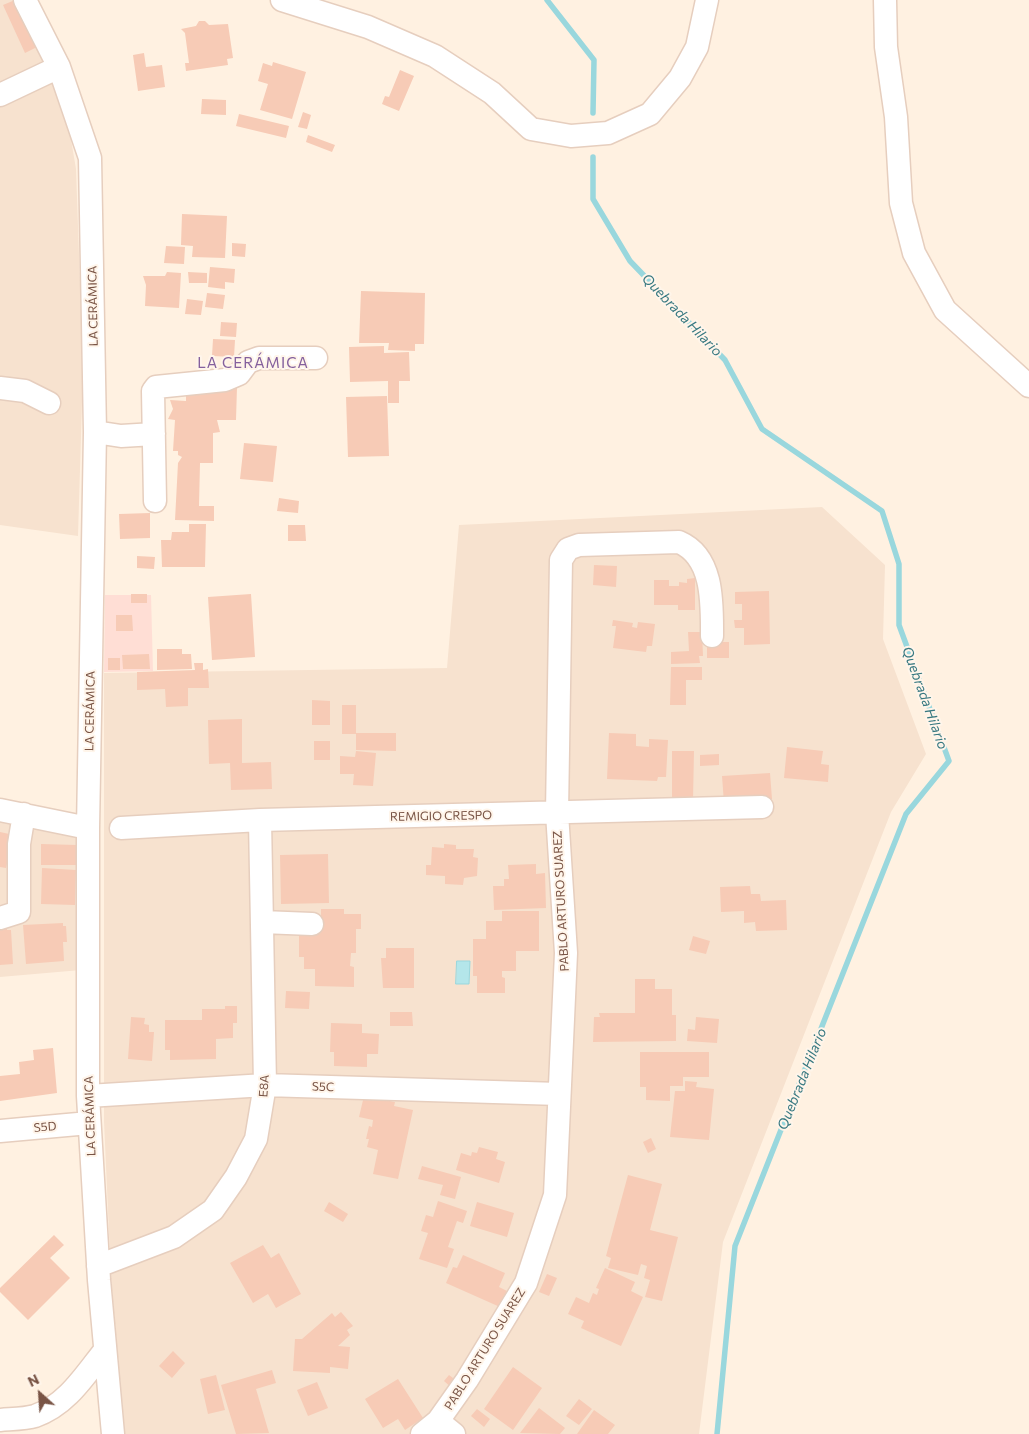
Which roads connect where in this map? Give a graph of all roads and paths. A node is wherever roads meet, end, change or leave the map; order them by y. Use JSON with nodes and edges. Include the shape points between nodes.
{"nodes":[{"id":1,"x":25,"y":0,"type":"edge"},
{"id":2,"x":282,"y":0,"type":"edge"},
{"id":3,"x":708,"y":0,"type":"edge"},
{"id":4,"x":885,"y":0,"type":"edge"},
{"id":5,"x":59,"y":68,"type":"junction"},
{"id":6,"x":0,"y":95,"type":"edge"},
{"id":7,"x":316,"y":358,"type":"dead end"},
{"id":8,"x":1029,"y":386,"type":"edge"},
{"id":9,"x":0,"y":388,"type":"edge"},
{"id":10,"x":49,"y":403,"type":"dead end"},
{"id":11,"x":95,"y":432,"type":"junction"},
{"id":12,"x":154,"y":434,"type":"junction"},
{"id":13,"x":155,"y":500,"type":"dead end"},
{"id":14,"x":712,"y":636,"type":"dead end"},
{"id":15,"x":762,"y":808,"type":"dead end"},
{"id":16,"x":0,"y":810,"type":"edge"},
{"id":17,"x":557,"y":813,"type":"junction"},
{"id":18,"x":24,"y":814,"type":"junction"},
{"id":19,"x":260,"y":820,"type":"junction"},
{"id":20,"x":88,"y":828,"type":"junction"},
{"id":21,"x":121,"y":828,"type":"dead end"},
{"id":22,"x":9,"y":884,"type":"edge"},
{"id":23,"x":0,"y":918,"type":"edge"},
{"id":24,"x":262,"y":922,"type":"junction"},
{"id":25,"x":312,"y":924,"type":"dead end"},
{"id":26,"x":265,"y":1085,"type":"junction"},
{"id":27,"x":559,"y":1094,"type":"junction"},
{"id":28,"x":88,"y":1096,"type":"junction"},
{"id":29,"x":89,"y":1123,"type":"junction"},
{"id":30,"x":0,"y":1131,"type":"edge"},
{"id":31,"x":98,"y":1266,"type":"junction"},
{"id":32,"x":105,"y":1350,"type":"junction"},
{"id":33,"x":0,"y":1420,"type":"edge"},
{"id":34,"x":438,"y":1430,"type":"edge"},
{"id":35,"x":113,"y":1434,"type":"edge"}],
"edges":[{"from":1,"to":5,"type":"street","name":"LA CERÁMICA"},
{"from":2,"to":3,"type":"street","via":[[368,28],[435,56],[492,92],[531,129],[571,136],[608,133],[650,114],[680,78],[697,47]]},
{"from":4,"to":8,"type":"street","via":[[886,47],[896,117],[901,203],[914,253],[945,310]]},
{"from":5,"to":6,"type":"street"},
{"from":5,"to":11,"type":"street","name":"LA CERÁMICA","via":[[90,158]]},
{"from":7,"to":12,"type":"street","via":[[259,358],[248,362],[239,374],[226,380],[156,387],[153,391]]},
{"from":9,"to":10,"type":"street","via":[[25,391]]},
{"from":11,"to":12,"type":"street","via":[[121,436]]},
{"from":11,"to":20,"type":"street","name":"LA CERÁMICA"},
{"from":12,"to":13,"type":"street"},
{"from":14,"to":17,"type":"street","name":"PABLO ARTURO SUAREZ","via":[[712,595],[708,574],[688,546],[679,542],[639,543],[579,545],[568,549],[561,560]]},
{"from":15,"to":17,"type":"street","name":"REMIGIO CRESPO"},
{"from":16,"to":18,"type":"street"},
{"from":17,"to":19,"type":"street","name":"REMIGIO CRESPO"},
{"from":17,"to":27,"type":"street","name":"PABLO ARTURO SUAREZ","via":[[566,953]]},
{"from":18,"to":20,"type":"street"},
{"from":18,"to":22,"type":"street"},
{"from":19,"to":21,"type":"street","name":"REMIGIO CRESPO"},
{"from":19,"to":24,"type":"street","name":"E8A"},
{"from":20,"to":28,"type":"street","name":"LA CERÁMICA"},
{"from":22,"to":23,"type":"street","via":[[19,912]]},
{"from":24,"to":25,"type":"street"},
{"from":24,"to":26,"type":"street","name":"E8A"},
{"from":26,"to":27,"type":"street","name":"S5C"},
{"from":26,"to":28,"type":"street","name":"S5C"},
{"from":26,"to":31,"type":"street","name":"E8A","via":[[256,1139],[214,1210],[174,1237]]},
{"from":27,"to":34,"type":"street","name":"PABLO ARTURO SUAREZ","via":[[555,1195],[526,1283]]},
{"from":28,"to":29,"type":"street","name":"LA CERÁMICA"},
{"from":29,"to":30,"type":"street","name":"S5D"},
{"from":29,"to":31,"type":"street","name":"LA CERÁMICA"},
{"from":31,"to":32,"type":"street","name":"LA CERÁMICA"},
{"from":32,"to":33,"type":"street","via":[[73,1390],[49,1410],[33,1417]]},
{"from":32,"to":35,"type":"street","name":"LA CERÁMICA"}]}
